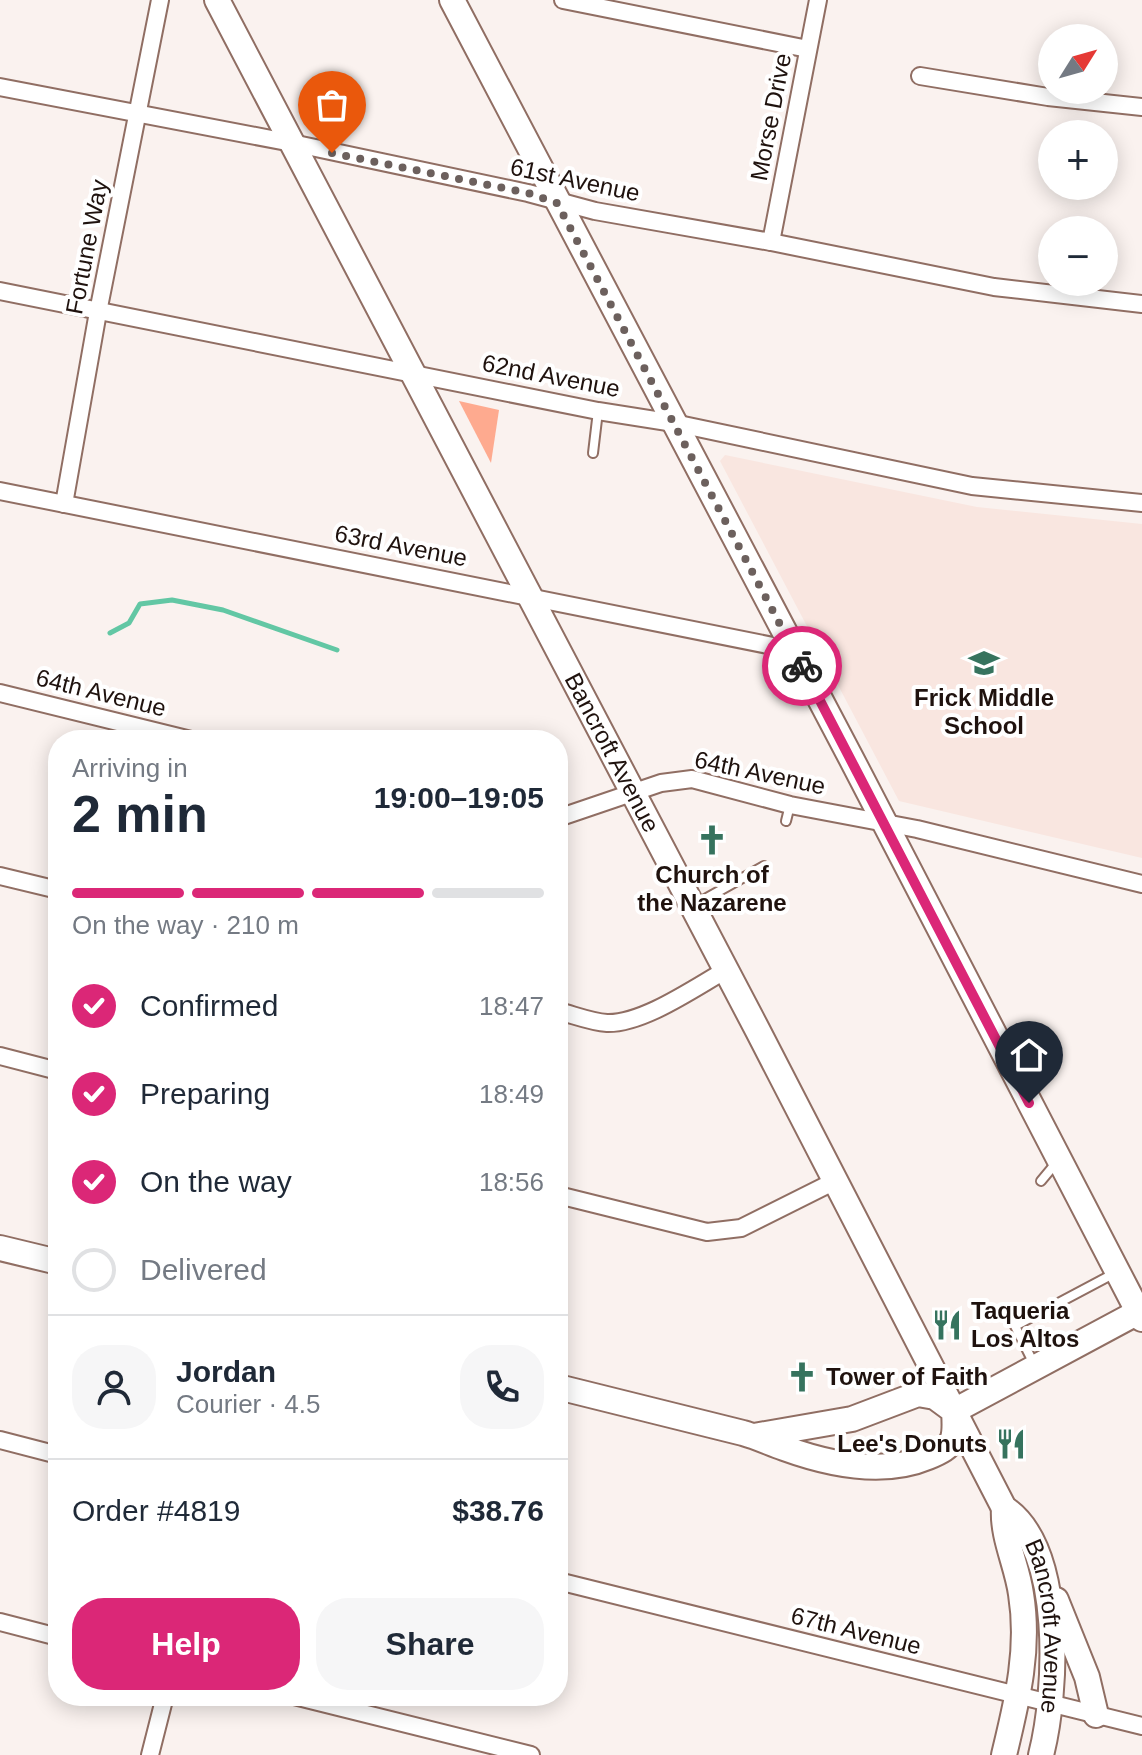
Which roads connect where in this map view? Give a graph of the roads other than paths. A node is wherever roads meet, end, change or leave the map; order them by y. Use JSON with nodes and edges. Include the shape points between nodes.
{"nodes":[{"id":1,"x":160,"y":0,"type":"edge"},
{"id":2,"x":217,"y":0,"type":"edge"},
{"id":3,"x":452,"y":0,"type":"edge"},
{"id":4,"x":563,"y":0,"type":"edge"},
{"id":5,"x":818,"y":0,"type":"edge"},
{"id":6,"x":808,"y":49,"type":"junction"},
{"id":7,"x":920,"y":76,"type":"dead end"},
{"id":8,"x":0,"y":87,"type":"edge"},
{"id":9,"x":1142,"y":107,"type":"edge"},
{"id":10,"x":137,"y":115,"type":"junction"},
{"id":11,"x":292,"y":143,"type":"junction"},
{"id":12,"x":557,"y":203,"type":"junction"},
{"id":13,"x":771,"y":242,"type":"junction"},
{"id":14,"x":0,"y":291,"type":"edge"},
{"id":15,"x":1142,"y":304,"type":"edge"},
{"id":16,"x":98,"y":312,"type":"junction"},
{"id":17,"x":411,"y":372,"type":"junction"},
{"id":18,"x":598,"y":411,"type":"junction"},
{"id":19,"x":674,"y":423,"type":"junction"},
{"id":20,"x":593,"y":453,"type":"dead end"},
{"id":21,"x":0,"y":491,"type":"edge"},
{"id":22,"x":1142,"y":503,"type":"edge"},
{"id":23,"x":64,"y":504,"type":"junction"},
{"id":24,"x":529,"y":596,"type":"junction"},
{"id":25,"x":793,"y":650,"type":"junction"},
{"id":26,"x":0,"y":693,"type":"edge"},
{"id":27,"x":150,"y":730,"type":"edge"},
{"id":28,"x":632,"y":793,"type":"junction"},
{"id":29,"x":568,"y":815,"type":"edge"},
{"id":30,"x":884,"y":822,"type":"junction"},
{"id":31,"x":764,"y":866,"type":"dead end"},
{"id":32,"x":0,"y":876,"type":"edge"},
{"id":33,"x":1142,"y":884,"type":"edge"},
{"id":34,"x":48,"y":888,"type":"edge"},
{"id":35,"x":692,"y":906,"type":"junction"},
{"id":36,"x":726,"y":970,"type":"junction"},
{"id":37,"x":568,"y":1014,"type":"edge"},
{"id":38,"x":0,"y":1056,"type":"edge"},
{"id":39,"x":48,"y":1068,"type":"edge"},
{"id":40,"x":1058,"y":1159,"type":"junction"},
{"id":41,"x":835,"y":1181,"type":"junction"},
{"id":42,"x":1041,"y":1181,"type":"dead end"},
{"id":43,"x":568,"y":1197,"type":"edge"},
{"id":44,"x":0,"y":1248,"type":"edge"},
{"id":45,"x":48,"y":1260,"type":"edge"},
{"id":46,"x":1118,"y":1272,"type":"junction"},
{"id":47,"x":1141,"y":1314,"type":"edge"},
{"id":48,"x":1035,"y":1367,"type":"junction"},
{"id":49,"x":568,"y":1390,"type":"edge"},
{"id":50,"x":954,"y":1411,"type":"junction"},
{"id":51,"x":754,"y":1436,"type":"junction"},
{"id":52,"x":0,"y":1440,"type":"edge"},
{"id":53,"x":48,"y":1452,"type":"edge"},
{"id":54,"x":1004,"y":1508,"type":"junction"},
{"id":55,"x":1042,"y":1574,"type":"junction"},
{"id":56,"x":568,"y":1583,"type":"edge"},
{"id":57,"x":0,"y":1622,"type":"edge"},
{"id":58,"x":48,"y":1634,"type":"edge"},
{"id":59,"x":1018,"y":1695,"type":"junction"},
{"id":60,"x":1052,"y":1703,"type":"junction"},
{"id":61,"x":162,"y":1706,"type":"edge"},
{"id":62,"x":334,"y":1706,"type":"edge"},
{"id":63,"x":1096,"y":1715,"type":"junction"},
{"id":64,"x":1142,"y":1726,"type":"edge"},
{"id":65,"x":150,"y":1755,"type":"edge"},
{"id":66,"x":531,"y":1755,"type":"edge"},
{"id":67,"x":1004,"y":1755,"type":"edge"},
{"id":68,"x":1041,"y":1755,"type":"edge"}],
"edges":[{"from":1,"to":10,"type":"street","name":"Fortune Way"},
{"from":2,"to":11,"type":"main road","name":"Bancroft Avenue"},
{"from":3,"to":12,"type":"main road"},
{"from":4,"to":6,"type":"street"},
{"from":5,"to":6,"type":"street","name":"Morse Drive"},
{"from":6,"to":13,"type":"street","name":"Morse Drive"},
{"from":7,"to":9,"type":"street"},
{"from":8,"to":10,"type":"street","name":"61st Avenue"},
{"from":10,"to":11,"type":"street","name":"61st Avenue"},
{"from":10,"to":16,"type":"street","name":"Fortune Way"},
{"from":11,"to":12,"type":"street","name":"61st Avenue"},
{"from":11,"to":17,"type":"main road","name":"Bancroft Avenue"},
{"from":12,"to":13,"type":"street","name":"61st Avenue"},
{"from":12,"to":19,"type":"main road"},
{"from":13,"to":15,"type":"street","name":"61st Avenue","via":[[994,287]]},
{"from":14,"to":16,"type":"street","name":"62nd Avenue"},
{"from":16,"to":17,"type":"street","name":"62nd Avenue"},
{"from":16,"to":23,"type":"street","name":"Fortune Way"},
{"from":17,"to":18,"type":"street","name":"62nd Avenue"},
{"from":17,"to":24,"type":"main road","name":"Bancroft Avenue"},
{"from":18,"to":19,"type":"street","name":"62nd Avenue"},
{"from":18,"to":20,"type":"lane"},
{"from":19,"to":22,"type":"street","name":"62nd Avenue","via":[[972,486]]},
{"from":19,"to":25,"type":"main road"},
{"from":21,"to":23,"type":"street","name":"63rd Avenue"},
{"from":23,"to":24,"type":"street","name":"63rd Avenue"},
{"from":24,"to":25,"type":"street","name":"63rd Avenue"},
{"from":24,"to":28,"type":"main road","name":"Bancroft Avenue"},
{"from":25,"to":30,"type":"main road"},
{"from":26,"to":27,"type":"street","name":"64th Avenue"},
{"from":28,"to":29,"type":"street","name":"64th Avenue"},
{"from":28,"to":30,"type":"street","name":"64th Avenue","via":[[692,779],[788,813]]},
{"from":28,"to":35,"type":"main road","name":"Bancroft Avenue"},
{"from":30,"to":33,"type":"street","name":"64th Avenue"},
{"from":30,"to":40,"type":"main road"},
{"from":31,"to":35,"type":"lane"},
{"from":32,"to":34,"type":"street"},
{"from":35,"to":36,"type":"main road","name":"Bancroft Avenue"},
{"from":36,"to":37,"type":"street","via":[[621,1022]]},
{"from":36,"to":41,"type":"main road","name":"Bancroft Avenue"},
{"from":38,"to":39,"type":"street"},
{"from":40,"to":42,"type":"lane"},
{"from":40,"to":46,"type":"main road"},
{"from":41,"to":43,"type":"street","via":[[741,1228],[707,1232]]},
{"from":41,"to":50,"type":"main road","name":"Bancroft Avenue"},
{"from":44,"to":45,"type":"main road"},
{"from":46,"to":47,"type":"main road"},
{"from":46,"to":48,"type":"lane","via":[[1015,1326]]},
{"from":47,"to":48,"type":"main road"},
{"from":48,"to":50,"type":"main road"},
{"from":49,"to":51,"type":"main road"},
{"from":50,"to":51,"type":"main road","via":[[935,1397],[918,1394],[852,1419]]},
{"from":50,"to":51,"type":"main road","via":[[956,1435],[947,1449],[892,1466],[858,1467]]},
{"from":50,"to":54,"type":"main road","name":"Bancroft Avenue"},
{"from":52,"to":53,"type":"street"},
{"from":54,"to":55,"type":"main road","name":"Bancroft Avenue","via":[[1018,1517]]},
{"from":54,"to":59,"type":"main road","name":"Bancroft Avenue","via":[[1025,1621]]},
{"from":55,"to":60,"type":"main road","name":"Bancroft Avenue","via":[[1054,1650]]},
{"from":55,"to":63,"type":"main road","via":[[1079,1653]]},
{"from":56,"to":59,"type":"street","name":"67th Avenue"},
{"from":57,"to":58,"type":"street"},
{"from":59,"to":60,"type":"street","name":"67th Avenue"},
{"from":59,"to":67,"type":"main road","name":"Bancroft Avenue"},
{"from":60,"to":63,"type":"street","name":"67th Avenue"},
{"from":60,"to":68,"type":"main road","name":"Bancroft Avenue"},
{"from":61,"to":65,"type":"street"},
{"from":62,"to":66,"type":"street"},
{"from":63,"to":64,"type":"street","name":"67th Avenue"}]}
